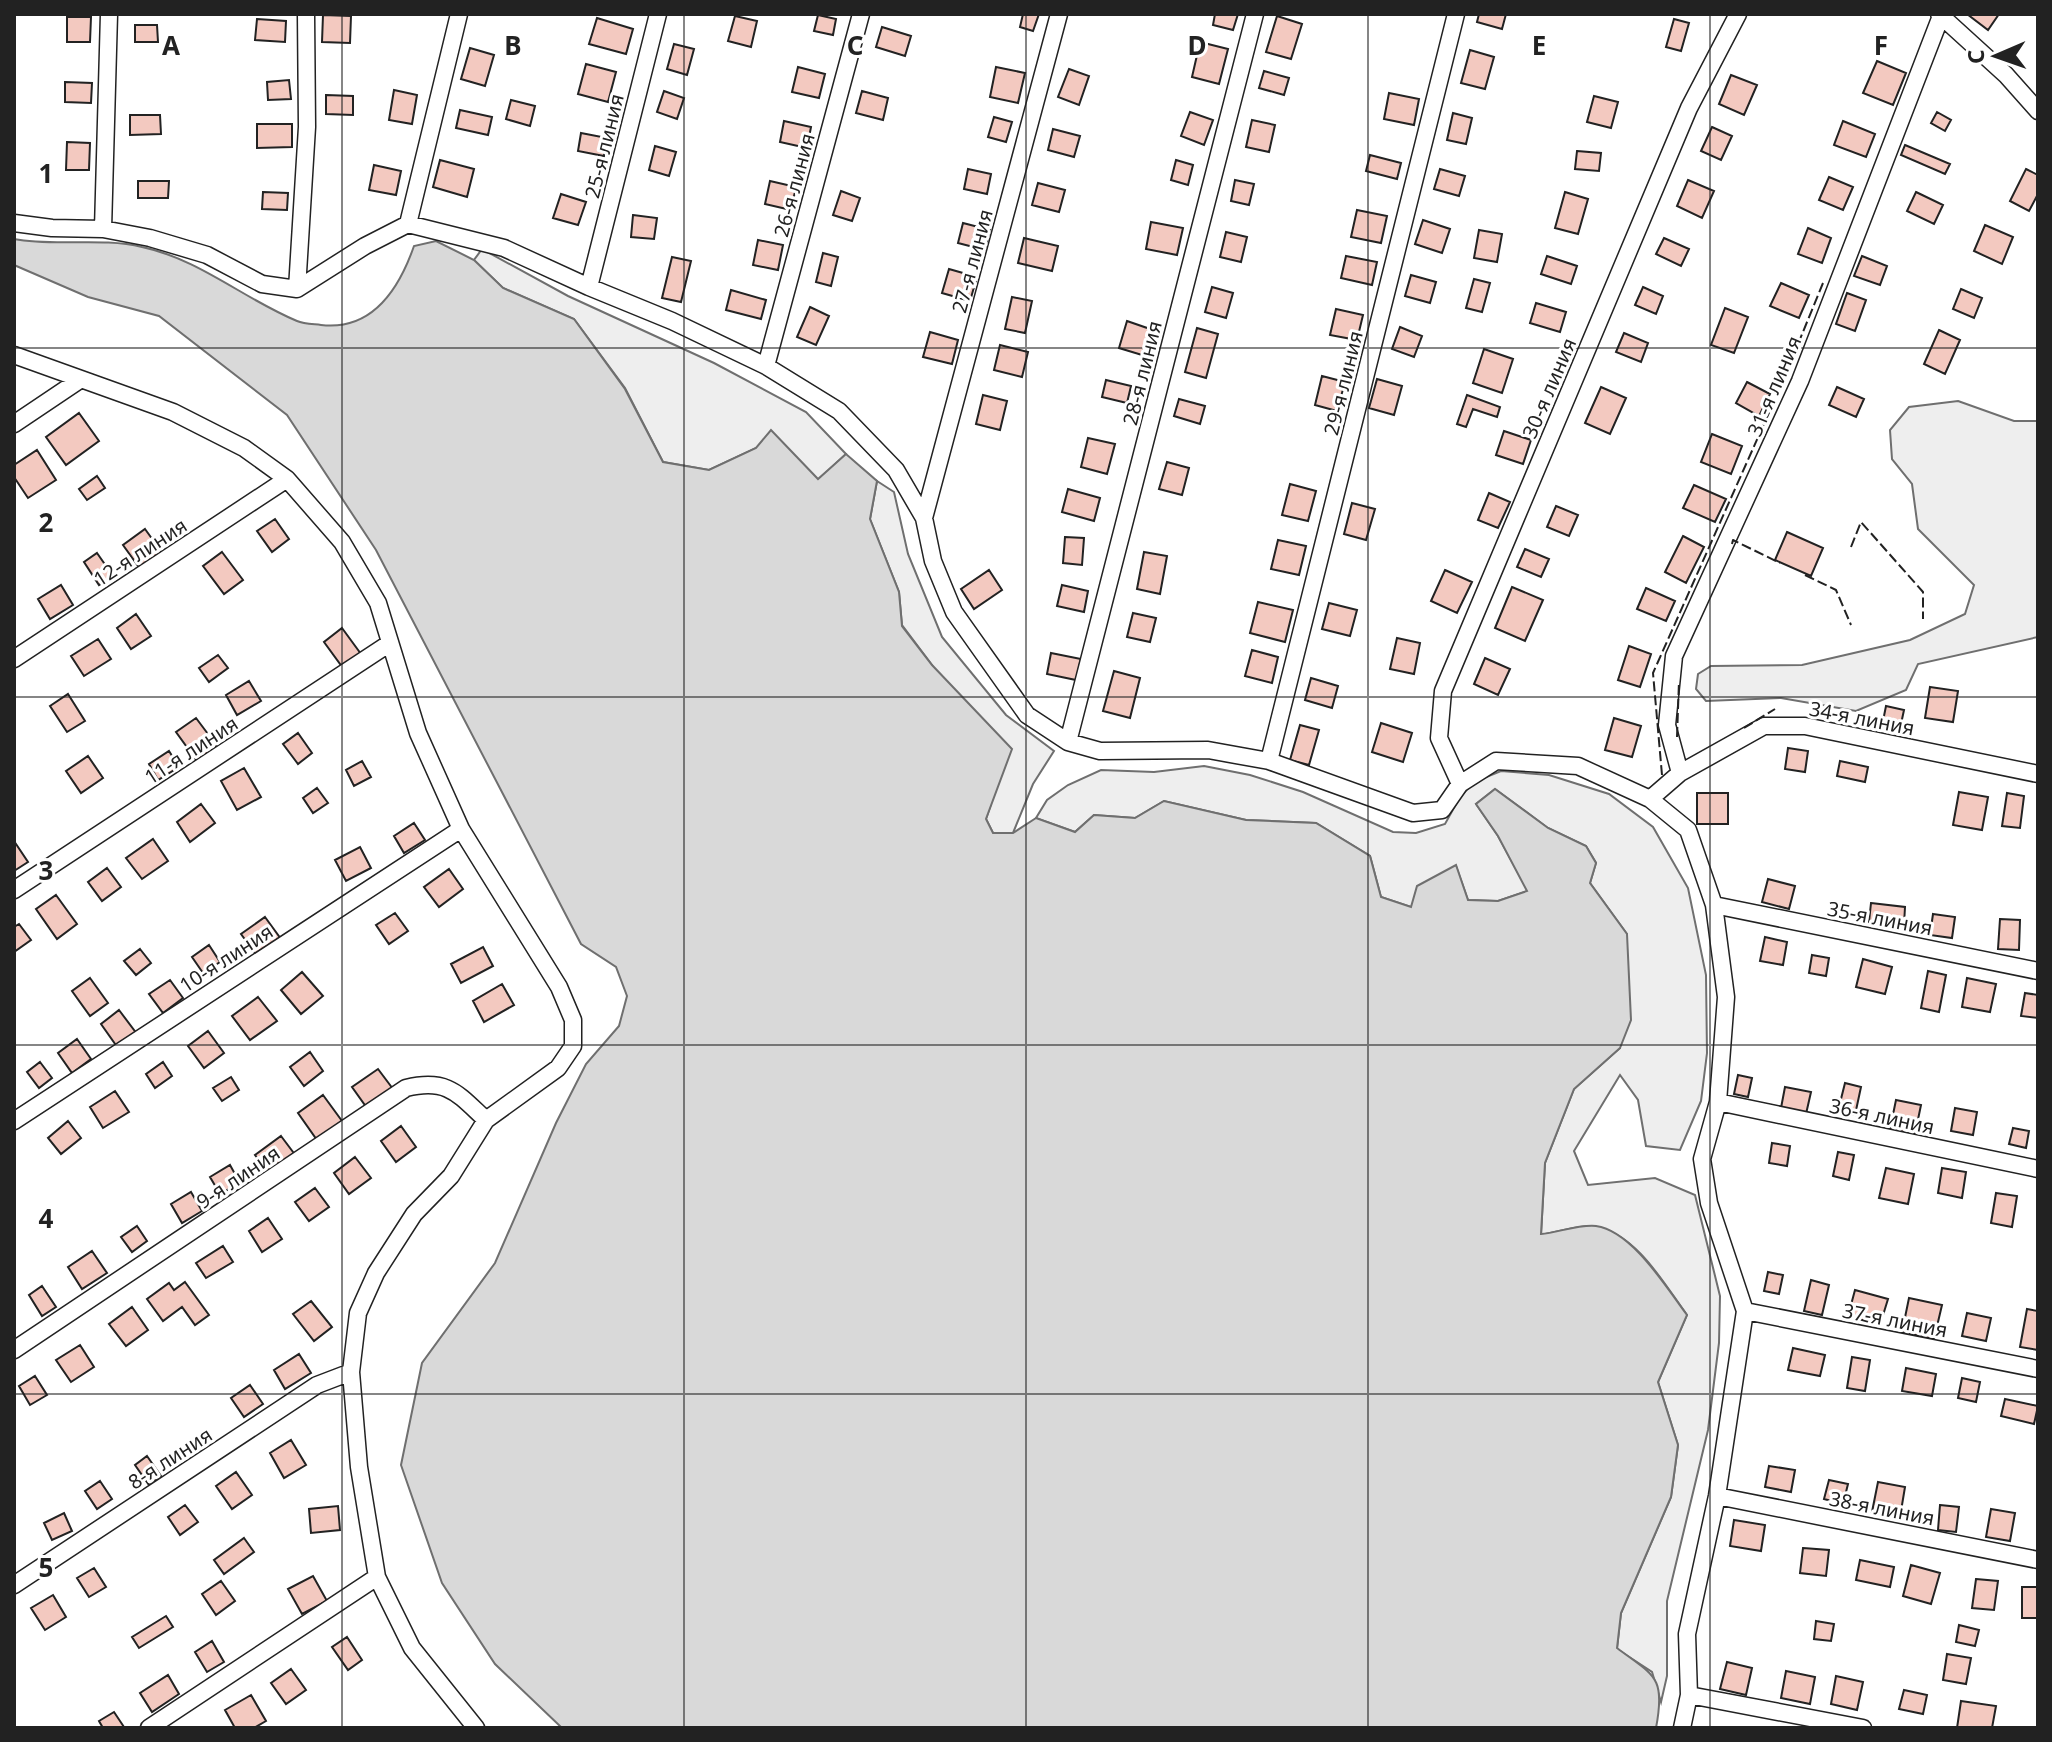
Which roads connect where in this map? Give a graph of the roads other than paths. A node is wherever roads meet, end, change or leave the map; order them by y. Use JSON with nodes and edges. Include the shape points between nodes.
{"nodes":[{"id":1,"x":109,"y":14,"type":"edge"},
{"id":2,"x":306,"y":14,"type":"edge"},
{"id":3,"x":459,"y":14,"type":"edge"},
{"id":4,"x":658,"y":14,"type":"edge"},
{"id":5,"x":861,"y":14,"type":"edge"},
{"id":6,"x":1059,"y":14,"type":"edge"},
{"id":7,"x":1255,"y":14,"type":"edge"},
{"id":8,"x":1456,"y":14,"type":"edge"},
{"id":9,"x":1738,"y":14,"type":"edge"},
{"id":10,"x":1940,"y":15,"type":"edge"},
{"id":11,"x":2038,"y":111,"type":"edge"},
{"id":12,"x":14,"y":223,"type":"edge"},
{"id":13,"x":408,"y":224,"type":"junction"},
{"id":14,"x":103,"y":229,"type":"junction"},
{"id":15,"x":589,"y":287,"type":"junction"},
{"id":16,"x":297,"y":289,"type":"junction"},
{"id":17,"x":14,"y":355,"type":"edge"},
{"id":18,"x":766,"y":366,"type":"junction"},
{"id":19,"x":81,"y":379,"type":"junction"},
{"id":20,"x":14,"y":424,"type":"edge"},
{"id":21,"x":287,"y":479,"type":"junction"},
{"id":22,"x":924,"y":518,"type":"junction"},
{"id":23,"x":390,"y":643,"type":"junction"},
{"id":24,"x":14,"y":659,"type":"edge"},
{"id":25,"x":1068,"y":742,"type":"junction"},
{"id":26,"x":1269,"y":761,"type":"junction"},
{"id":27,"x":1680,"y":773,"type":"junction"},
{"id":28,"x":2038,"y":774,"type":"edge"},
{"id":29,"x":1460,"y":784,"type":"junction"},
{"id":30,"x":1650,"y":799,"type":"junction"},
{"id":31,"x":461,"y":829,"type":"junction"},
{"id":32,"x":14,"y":890,"type":"edge"},
{"id":33,"x":1714,"y":905,"type":"junction"},
{"id":34,"x":2038,"y":971,"type":"edge"},
{"id":35,"x":1718,"y":1102,"type":"junction"},
{"id":36,"x":486,"y":1120,"type":"junction"},
{"id":37,"x":14,"y":1121,"type":"edge"},
{"id":38,"x":2038,"y":1169,"type":"edge"},
{"id":39,"x":1745,"y":1311,"type":"junction"},
{"id":40,"x":14,"y":1350,"type":"edge"},
{"id":41,"x":2038,"y":1369,"type":"edge"},
{"id":42,"x":351,"y":1372,"type":"junction"},
{"id":43,"x":1717,"y":1496,"type":"junction"},
{"id":44,"x":2038,"y":1560,"type":"edge"},
{"id":45,"x":377,"y":1577,"type":"junction"},
{"id":46,"x":14,"y":1585,"type":"edge"},
{"id":47,"x":1689,"y":1695,"type":"junction"},
{"id":48,"x":149,"y":1728,"type":"edge"},
{"id":49,"x":476,"y":1728,"type":"edge"},
{"id":50,"x":1682,"y":1728,"type":"edge"},
{"id":51,"x":1863,"y":1728,"type":"edge"}],
"edges":[{"from":1,"to":14,"type":"street"},
{"from":2,"to":16,"type":"street","via":[[307,127]]},
{"from":3,"to":13,"type":"street"},
{"from":4,"to":15,"type":"street","name":"25-я линия"},
{"from":5,"to":18,"type":"street","name":"26-я линия"},
{"from":6,"to":22,"type":"street","name":"27-я линия"},
{"from":7,"to":25,"type":"street","name":"28-я линия"},
{"from":8,"to":26,"type":"street","name":"29-я линия"},
{"from":9,"to":29,"type":"street","name":"30-я линия","via":[[1689,108],[1443,691],[1439,738]]},
{"from":10,"to":11,"type":"street"},
{"from":10,"to":27,"type":"street","name":"31-я линия","via":[[1800,381],[1674,656],[1667,725]]},
{"from":12,"to":14,"type":"street"},
{"from":13,"to":15,"type":"street","via":[[504,248]]},
{"from":13,"to":16,"type":"street"},
{"from":14,"to":16,"type":"street","via":[[207,255],[262,284]]},
{"from":15,"to":18,"type":"street"},
{"from":17,"to":19,"type":"street"},
{"from":18,"to":22,"type":"street","via":[[839,411],[896,470]]},
{"from":19,"to":20,"type":"street"},
{"from":19,"to":21,"type":"street","via":[[173,412],[244,448]]},
{"from":21,"to":23,"type":"street","via":[[342,542],[378,603]]},
{"from":21,"to":24,"type":"street","name":"12-я линия"},
{"from":22,"to":25,"type":"street","via":[[933,561],[954,612],[1027,715]]},
{"from":23,"to":31,"type":"street","via":[[418,733]]},
{"from":23,"to":32,"type":"street","name":"11-я линия"},
{"from":25,"to":26,"type":"street","via":[[1100,751],[1208,750]]},
{"from":26,"to":29,"type":"street","via":[[1413,813],[1442,810]]},
{"from":27,"to":28,"type":"street","name":"34-я линия","via":[[1764,726],[1805,726]]},
{"from":27,"to":30,"type":"street","name":"34-я линия"},
{"from":29,"to":30,"type":"street","via":[[1496,761],[1578,766]]},
{"from":30,"to":33,"type":"street","via":[[1688,830]]},
{"from":31,"to":36,"type":"street","via":[[559,987],[573,1020],[573,1046],[558,1068]]},
{"from":31,"to":37,"type":"street","name":"10-я линия"},
{"from":33,"to":34,"type":"street","name":"35-я линия"},
{"from":33,"to":35,"type":"street","via":[[1726,997]]},
{"from":35,"to":38,"type":"street","name":"36-я линия"},
{"from":35,"to":39,"type":"street","via":[[1702,1159],[1709,1203]]},
{"from":36,"to":40,"type":"street","name":"9-я линия","via":[[454,1090],[428,1083],[406,1088]]},
{"from":36,"to":42,"type":"street","via":[[451,1176],[414,1214],[376,1273],[358,1313]]},
{"from":39,"to":41,"type":"street","name":"37-я линия"},
{"from":39,"to":43,"type":"street"},
{"from":42,"to":45,"type":"street","via":[[359,1467]]},
{"from":42,"to":46,"type":"street","name":"8-я линия","via":[[317,1385]]},
{"from":43,"to":44,"type":"street","name":"38-я линия"},
{"from":43,"to":47,"type":"street","via":[[1687,1634]]},
{"from":45,"to":48,"type":"street"},
{"from":45,"to":49,"type":"street","via":[[412,1648]]},
{"from":47,"to":50,"type":"street"},
{"from":47,"to":51,"type":"street"}]}
